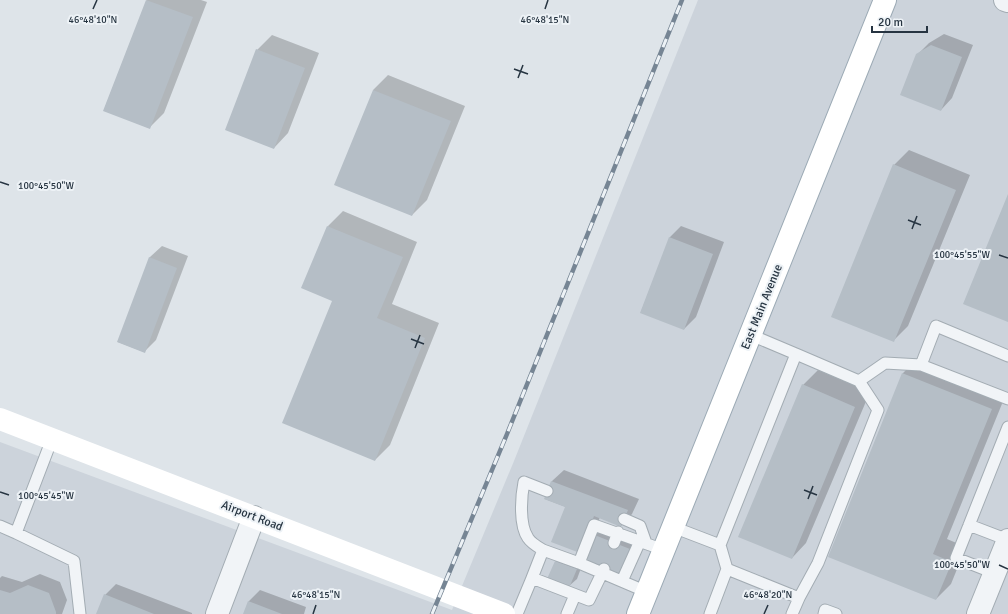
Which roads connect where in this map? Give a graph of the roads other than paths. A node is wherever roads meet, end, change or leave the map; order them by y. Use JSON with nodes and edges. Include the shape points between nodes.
{"nodes":[{"id":1,"x":885,"y":0,"type":"edge"},
{"id":2,"x":751,"y":335,"type":"junction"},
{"id":3,"x":796,"y":354,"type":"junction"},
{"id":4,"x":1008,"y":356,"type":"edge"},
{"id":5,"x":921,"y":365,"type":"junction"},
{"id":6,"x":859,"y":381,"type":"junction"},
{"id":7,"x":1008,"y":399,"type":"edge"},
{"id":8,"x":0,"y":419,"type":"edge"},
{"id":9,"x":1008,"y":427,"type":"edge"},
{"id":10,"x":52,"y":440,"type":"junction"},
{"id":11,"x":547,"y":492,"type":"dead end"},
{"id":12,"x":254,"y":517,"type":"junction"},
{"id":13,"x":624,"y":519,"type":"dead end"},
{"id":14,"x":969,"y":525,"type":"junction"},
{"id":15,"x":0,"y":526,"type":"edge"},
{"id":16,"x":673,"y":527,"type":"junction"},
{"id":17,"x":16,"y":532,"type":"junction"},
{"id":18,"x":1008,"y":540,"type":"edge"},
{"id":19,"x":650,"y":544,"type":"junction"},
{"id":20,"x":720,"y":545,"type":"junction"},
{"id":21,"x":543,"y":550,"type":"junction"},
{"id":22,"x":580,"y":563,"type":"junction"},
{"id":23,"x":727,"y":569,"type":"junction"},
{"id":24,"x":603,"y":571,"type":"junction"},
{"id":25,"x":994,"y":574,"type":"junction"},
{"id":26,"x":532,"y":578,"type":"junction"},
{"id":27,"x":622,"y":581,"type":"junction"},
{"id":28,"x":647,"y":592,"type":"junction"},
{"id":29,"x":575,"y":595,"type":"junction"},
{"id":30,"x":799,"y":598,"type":"junction"},
{"id":31,"x":80,"y":614,"type":"edge"},
{"id":32,"x":217,"y":614,"type":"edge"},
{"id":33,"x":504,"y":614,"type":"edge"},
{"id":34,"x":517,"y":614,"type":"edge"},
{"id":35,"x":567,"y":614,"type":"edge"},
{"id":36,"x":638,"y":614,"type":"edge"},
{"id":37,"x":710,"y":614,"type":"edge"},
{"id":38,"x":792,"y":614,"type":"edge"},
{"id":39,"x":824,"y":614,"type":"edge"},
{"id":40,"x":836,"y":614,"type":"edge"},
{"id":41,"x":978,"y":614,"type":"edge"}],
"edges":[{"from":1,"to":2,"type":"main road","name":"East Main Avenue"},
{"from":2,"to":3,"type":"lane"},
{"from":2,"to":16,"type":"main road","name":"East Main Avenue"},
{"from":3,"to":6,"type":"lane"},
{"from":3,"to":20,"type":"lane"},
{"from":4,"to":5,"type":"lane","via":[[936,326]]},
{"from":5,"to":6,"type":"lane","via":[[884,362]]},
{"from":5,"to":7,"type":"lane"},
{"from":6,"to":30,"type":"lane","via":[[878,410],[818,562]]},
{"from":8,"to":10,"type":"main road","name":"Airport Road"},
{"from":9,"to":14,"type":"lane"},
{"from":10,"to":12,"type":"main road","name":"Airport Road"},
{"from":10,"to":17,"type":"lane"},
{"from":11,"to":21,"type":"lane","via":[[524,482],[521,500],[524,529],[528,539]]},
{"from":12,"to":32,"type":"street"},
{"from":12,"to":33,"type":"main road","name":"Airport Road"},
{"from":13,"to":19,"type":"lane","via":[[640,526]]},
{"from":14,"to":18,"type":"lane"},
{"from":14,"to":25,"type":"lane","via":[[956,558]]},
{"from":15,"to":17,"type":"lane"},
{"from":16,"to":19,"type":"main road","name":"East Main Avenue"},
{"from":16,"to":20,"type":"lane"},
{"from":17,"to":31,"type":"lane","via":[[74,561]]},
{"from":18,"to":25,"type":"street"},
{"from":19,"to":22,"type":"lane","via":[[616,538],[594,524]]},
{"from":19,"to":27,"type":"lane"},
{"from":19,"to":28,"type":"main road","name":"East Main Avenue"},
{"from":20,"to":23,"type":"lane"},
{"from":21,"to":22,"type":"lane"},
{"from":21,"to":26,"type":"lane"},
{"from":22,"to":24,"type":"lane"},
{"from":23,"to":30,"type":"lane"},
{"from":23,"to":37,"type":"lane"},
{"from":24,"to":27,"type":"lane"},
{"from":24,"to":29,"type":"lane","via":[[589,600]]},
{"from":25,"to":41,"type":"street"},
{"from":26,"to":29,"type":"lane"},
{"from":26,"to":34,"type":"lane"},
{"from":27,"to":28,"type":"lane"},
{"from":28,"to":36,"type":"main road","name":"East Main Avenue"},
{"from":29,"to":35,"type":"lane"},
{"from":30,"to":38,"type":"lane"},
{"from":39,"to":40,"type":"lane","via":[[825,610]]}]}
